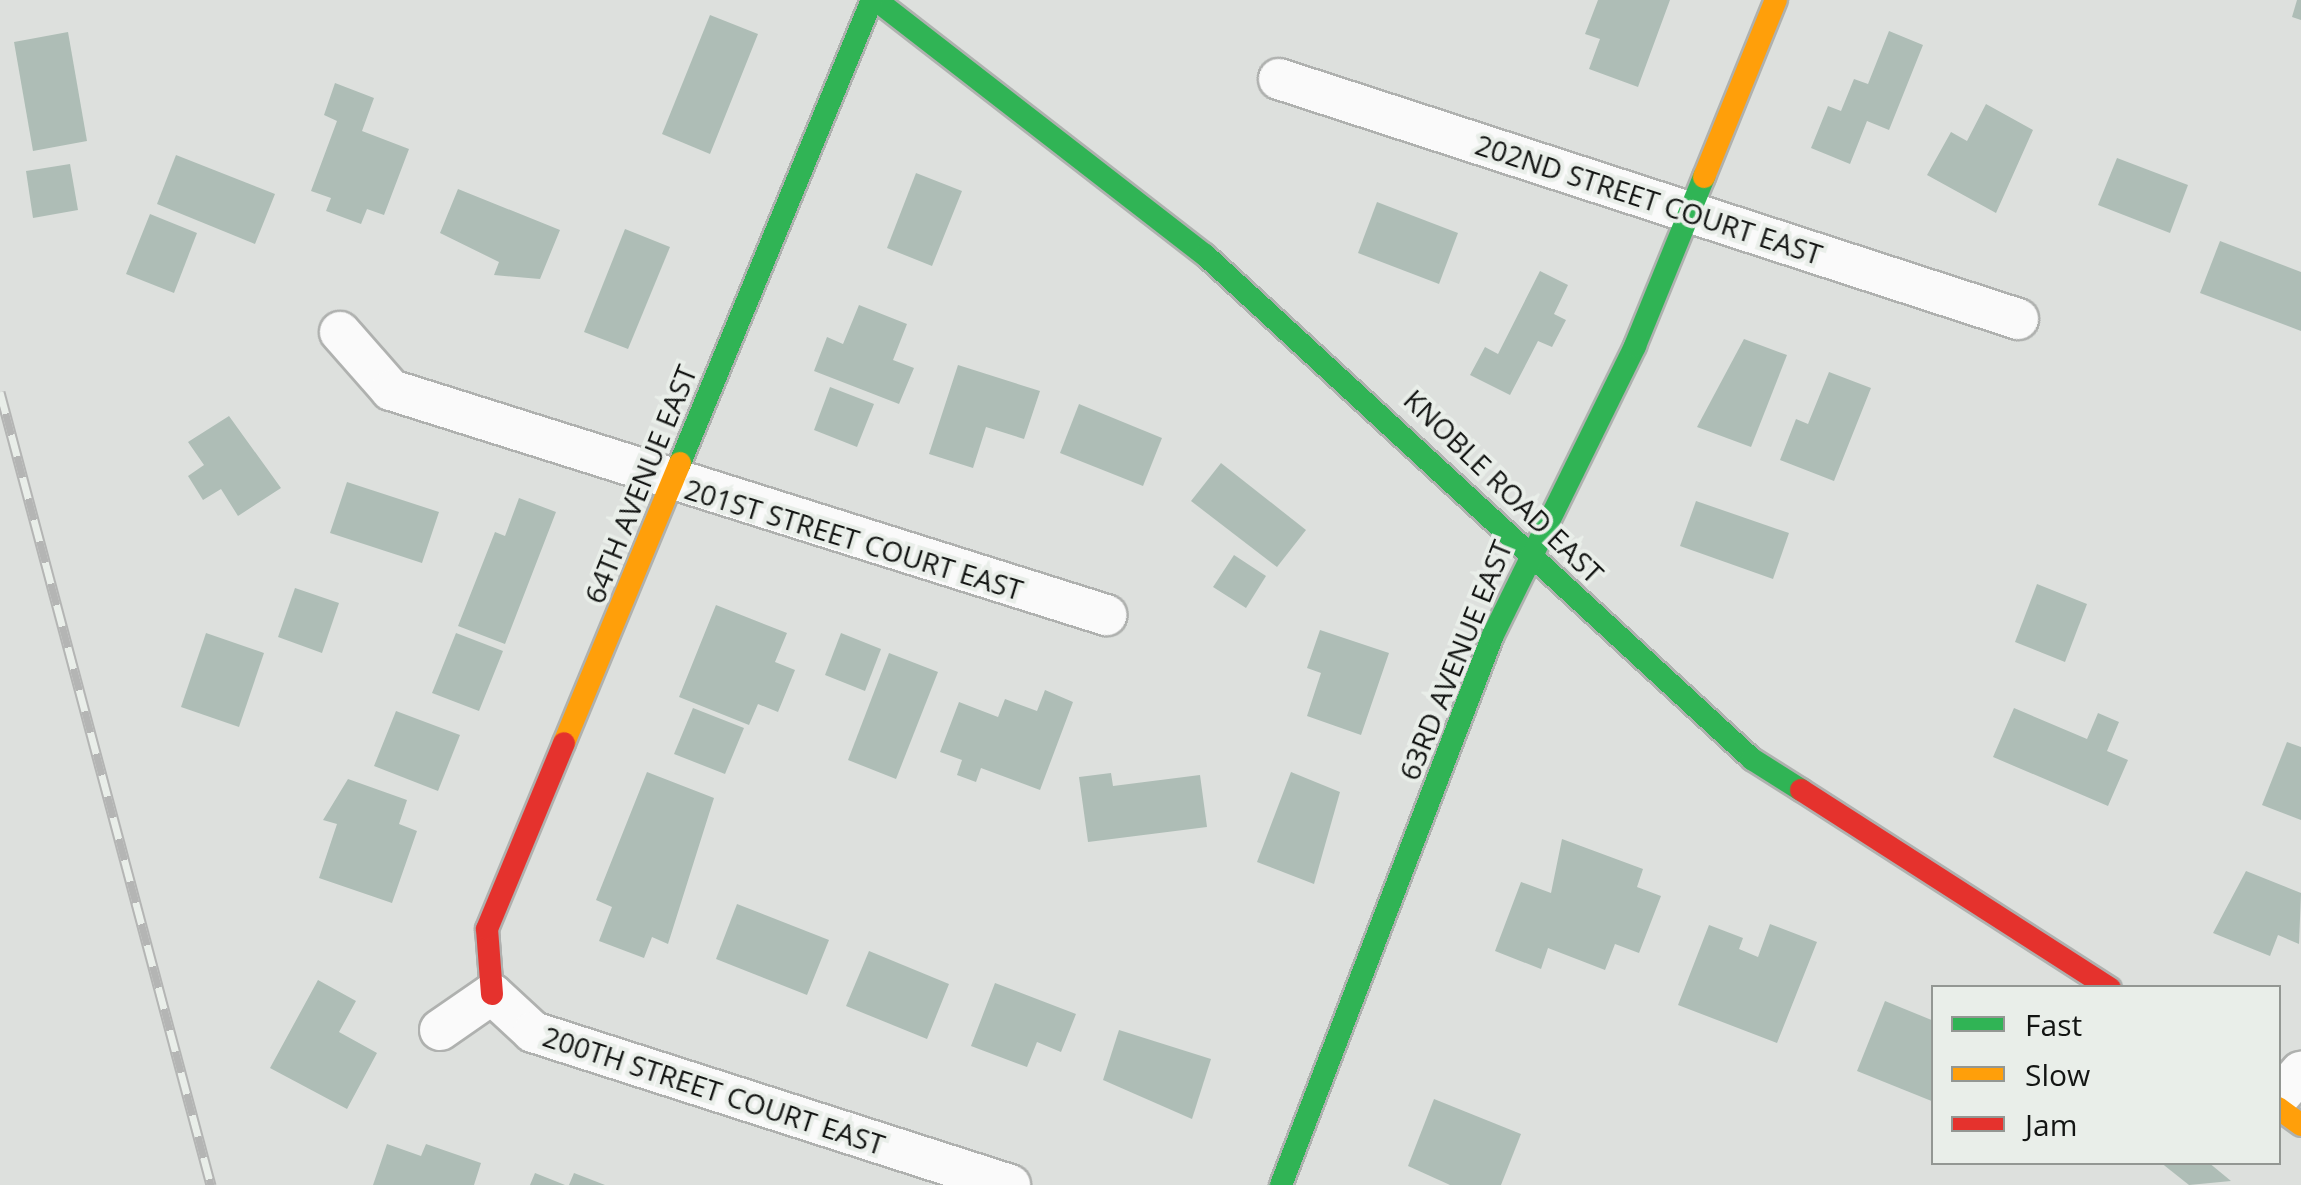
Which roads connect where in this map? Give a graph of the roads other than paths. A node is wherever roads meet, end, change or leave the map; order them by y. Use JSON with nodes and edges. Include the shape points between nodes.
{"nodes":[{"id":1,"x":874,"y":0,"type":"edge"},
{"id":2,"x":1776,"y":0,"type":"edge"},
{"id":3,"x":1279,"y":80,"type":"dead end"},
{"id":4,"x":1690,"y":212,"type":"junction"},
{"id":5,"x":2018,"y":318,"type":"dead end"},
{"id":6,"x":340,"y":332,"type":"dead end"},
{"id":7,"x":673,"y":484,"type":"junction"},
{"id":8,"x":1531,"y":551,"type":"junction"},
{"id":9,"x":1106,"y":615,"type":"dead end"},
{"id":10,"x":2105,"y":985,"type":"edge"},
{"id":11,"x":492,"y":994,"type":"junction"},
{"id":12,"x":440,"y":1030,"type":"dead end"},
{"id":13,"x":2301,"y":1072,"type":"edge"},
{"id":14,"x":2281,"y":1095,"type":"edge"},
{"id":15,"x":2281,"y":1110,"type":"edge"},
{"id":16,"x":2301,"y":1126,"type":"edge"},
{"id":17,"x":1010,"y":1185,"type":"edge"},
{"id":18,"x":1281,"y":1185,"type":"edge"}],
"edges":[{"from":1,"to":7,"type":"street","name":"64TH AVENUE EAST"},
{"from":1,"to":8,"type":"street","name":"KNOBLE ROAD EAST","via":[[1205,255]]},
{"from":2,"to":4,"type":"street","name":"63RD AVENUE EAST"},
{"from":3,"to":4,"type":"street","name":"202ND STREET COURT EAST"},
{"from":4,"to":5,"type":"street","name":"202ND STREET COURT EAST"},
{"from":4,"to":8,"type":"street","name":"63RD AVENUE EAST"},
{"from":6,"to":7,"type":"street","name":"201ST STREET COURT EAST","via":[[391,390]]},
{"from":7,"to":9,"type":"street","name":"201ST STREET COURT EAST"},
{"from":7,"to":11,"type":"street","name":"64TH AVENUE EAST","via":[[487,930]]},
{"from":8,"to":10,"type":"street","name":"KNOBLE ROAD EAST","via":[[1752,760]]},
{"from":8,"to":18,"type":"street","name":"63RD AVENUE EAST"},
{"from":11,"to":12,"type":"street"},
{"from":11,"to":17,"type":"street","name":"200TH STREET COURT EAST","via":[[533,1032]]},
{"from":13,"to":14,"type":"street"},
{"from":15,"to":16,"type":"street"}]}
